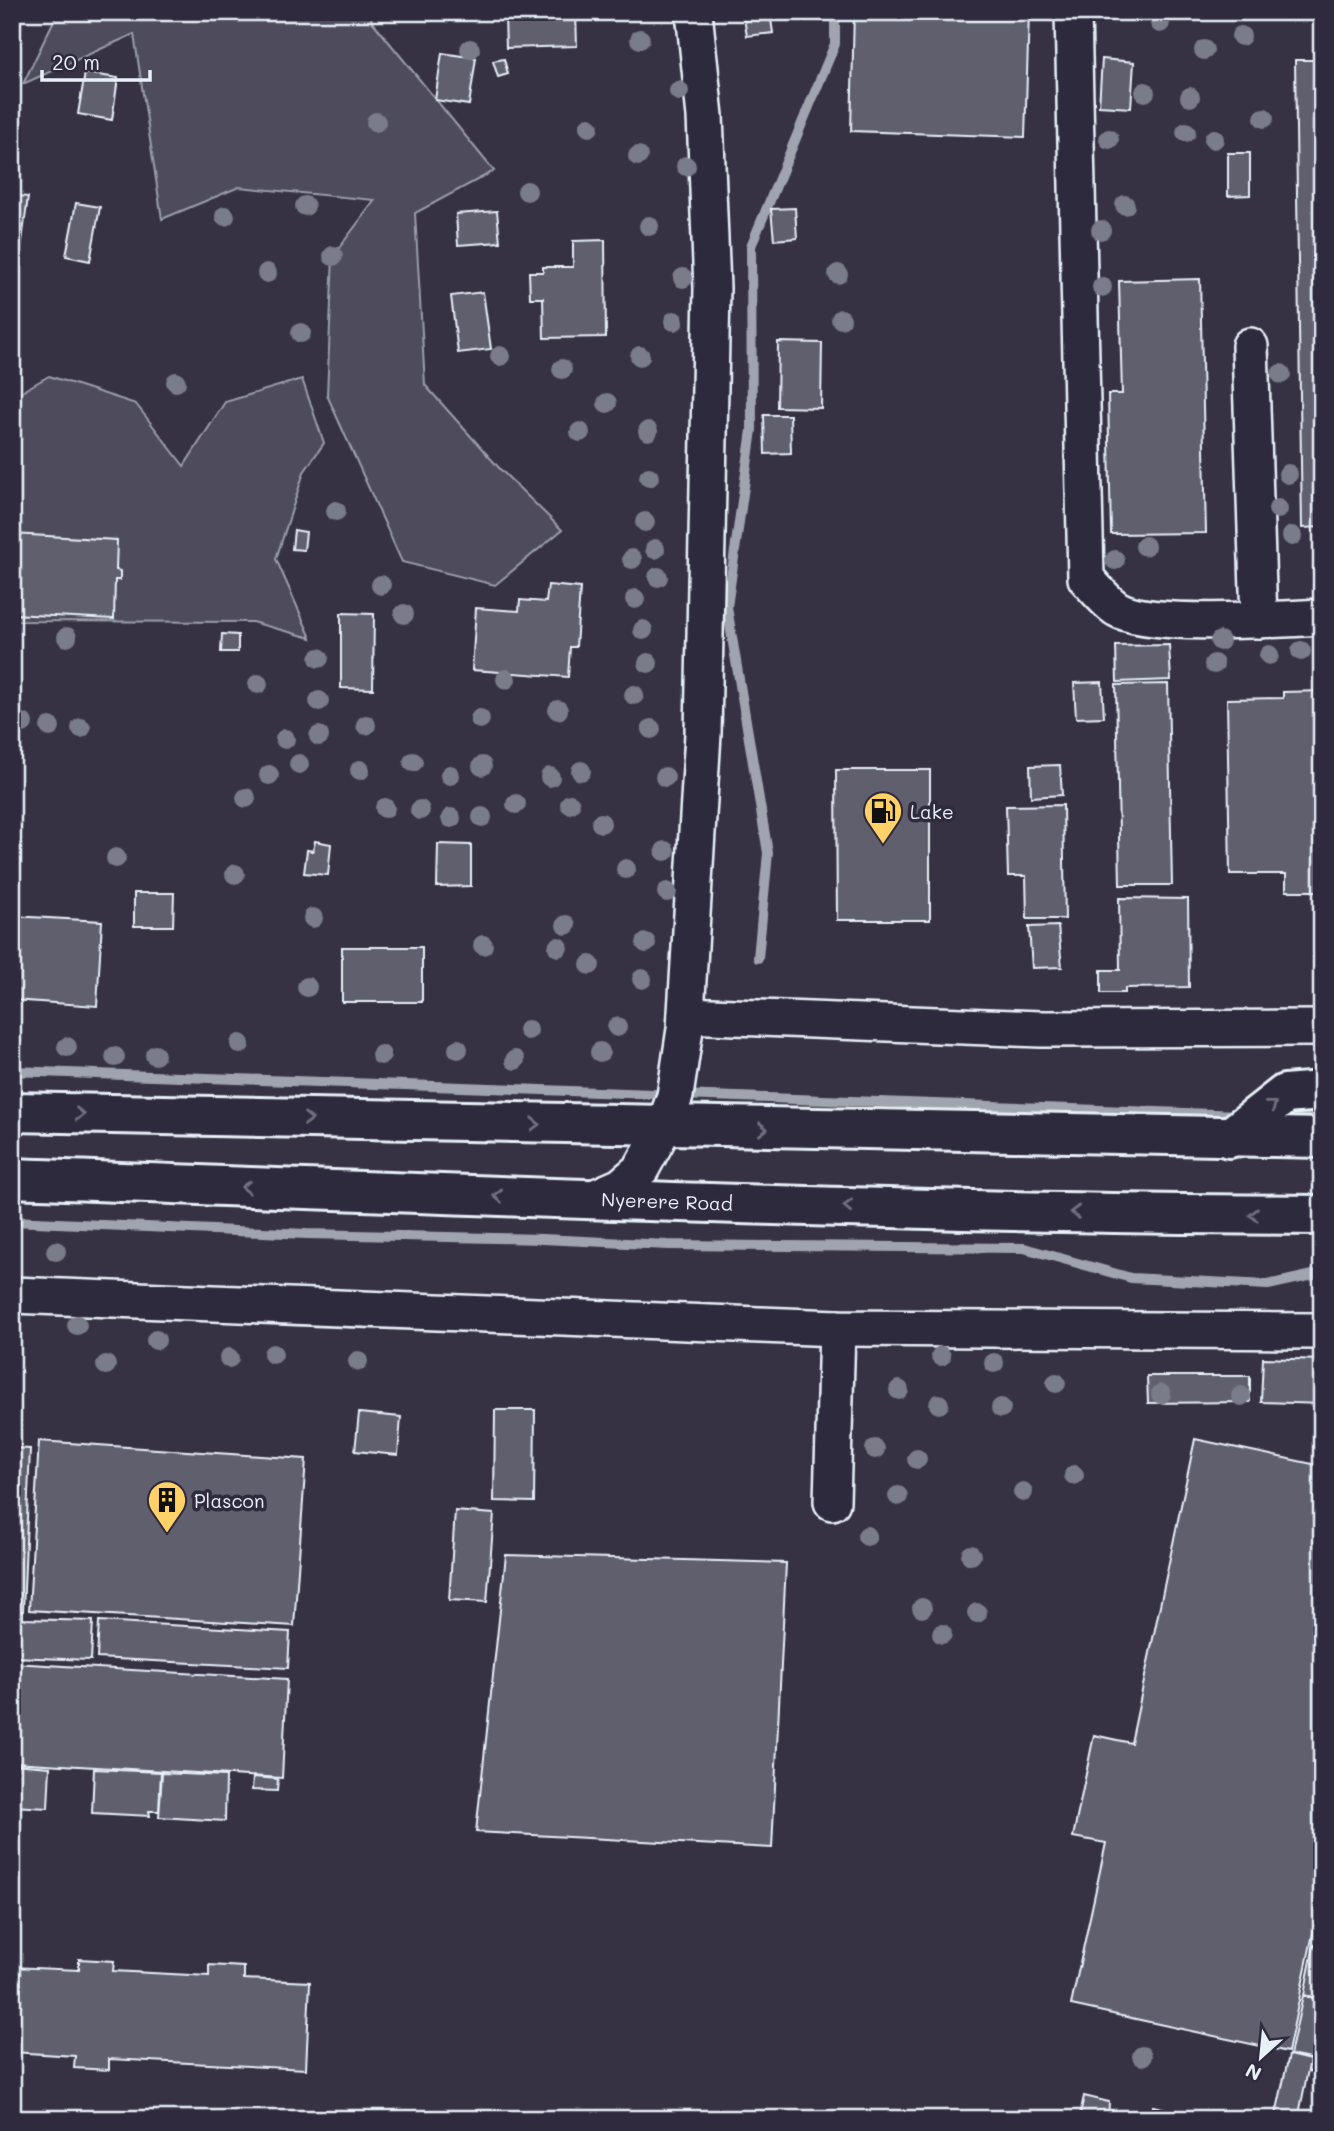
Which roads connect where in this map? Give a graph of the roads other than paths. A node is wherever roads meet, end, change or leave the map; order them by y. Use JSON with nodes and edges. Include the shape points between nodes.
{"nodes":[{"id":1,"x":694,"y":12,"type":"edge"},
{"id":2,"x":1073,"y":12,"type":"edge"},
{"id":3,"x":1250,"y":346,"type":"dead end"},
{"id":4,"x":1322,"y":617,"type":"edge"},
{"id":5,"x":1259,"y":620,"type":"junction"},
{"id":6,"x":686,"y":1015,"type":"junction"},
{"id":7,"x":1322,"y":1028,"type":"edge"},
{"id":8,"x":1322,"y":1091,"type":"edge"},
{"id":9,"x":12,"y":1112,"type":"edge"},
{"id":10,"x":664,"y":1128,"type":"junction"},
{"id":11,"x":1229,"y":1138,"type":"junction"},
{"id":12,"x":1322,"y":1138,"type":"edge"},
{"id":13,"x":12,"y":1178,"type":"edge"},
{"id":14,"x":591,"y":1199,"type":"junction"},
{"id":15,"x":1322,"y":1215,"type":"edge"},
{"id":16,"x":12,"y":1295,"type":"edge"},
{"id":17,"x":836,"y":1328,"type":"junction"},
{"id":18,"x":1322,"y":1331,"type":"edge"},
{"id":19,"x":832,"y":1502,"type":"dead end"}],
"edges":[{"from":1,"to":6,"type":"street","via":[[705,116],[712,288],[703,734]]},
{"from":2,"to":5,"type":"street","via":[[1086,578],[1117,609],[1145,617]]},
{"from":3,"to":5,"type":"street"},
{"from":4,"to":5,"type":"street"},
{"from":6,"to":7,"type":"street","via":[[1041,1029]]},
{"from":6,"to":10,"type":"street","via":[[675,1096]]},
{"from":11,"to":8,"type":"highway","one_way":true,"via":[[1285,1094]]},
{"from":9,"to":10,"type":"highway","one_way":true},
{"from":10,"to":11,"type":"highway","one_way":true},
{"from":10,"to":14,"type":"street","via":[[641,1169],[621,1186]]},
{"from":11,"to":12,"type":"highway"},
{"from":14,"to":13,"type":"highway","name":"Nyerere Road","one_way":true},
{"from":15,"to":14,"type":"highway","name":"Nyerere Road","one_way":true},
{"from":16,"to":17,"type":"street"},
{"from":17,"to":18,"type":"street"},
{"from":17,"to":19,"type":"street"}]}
